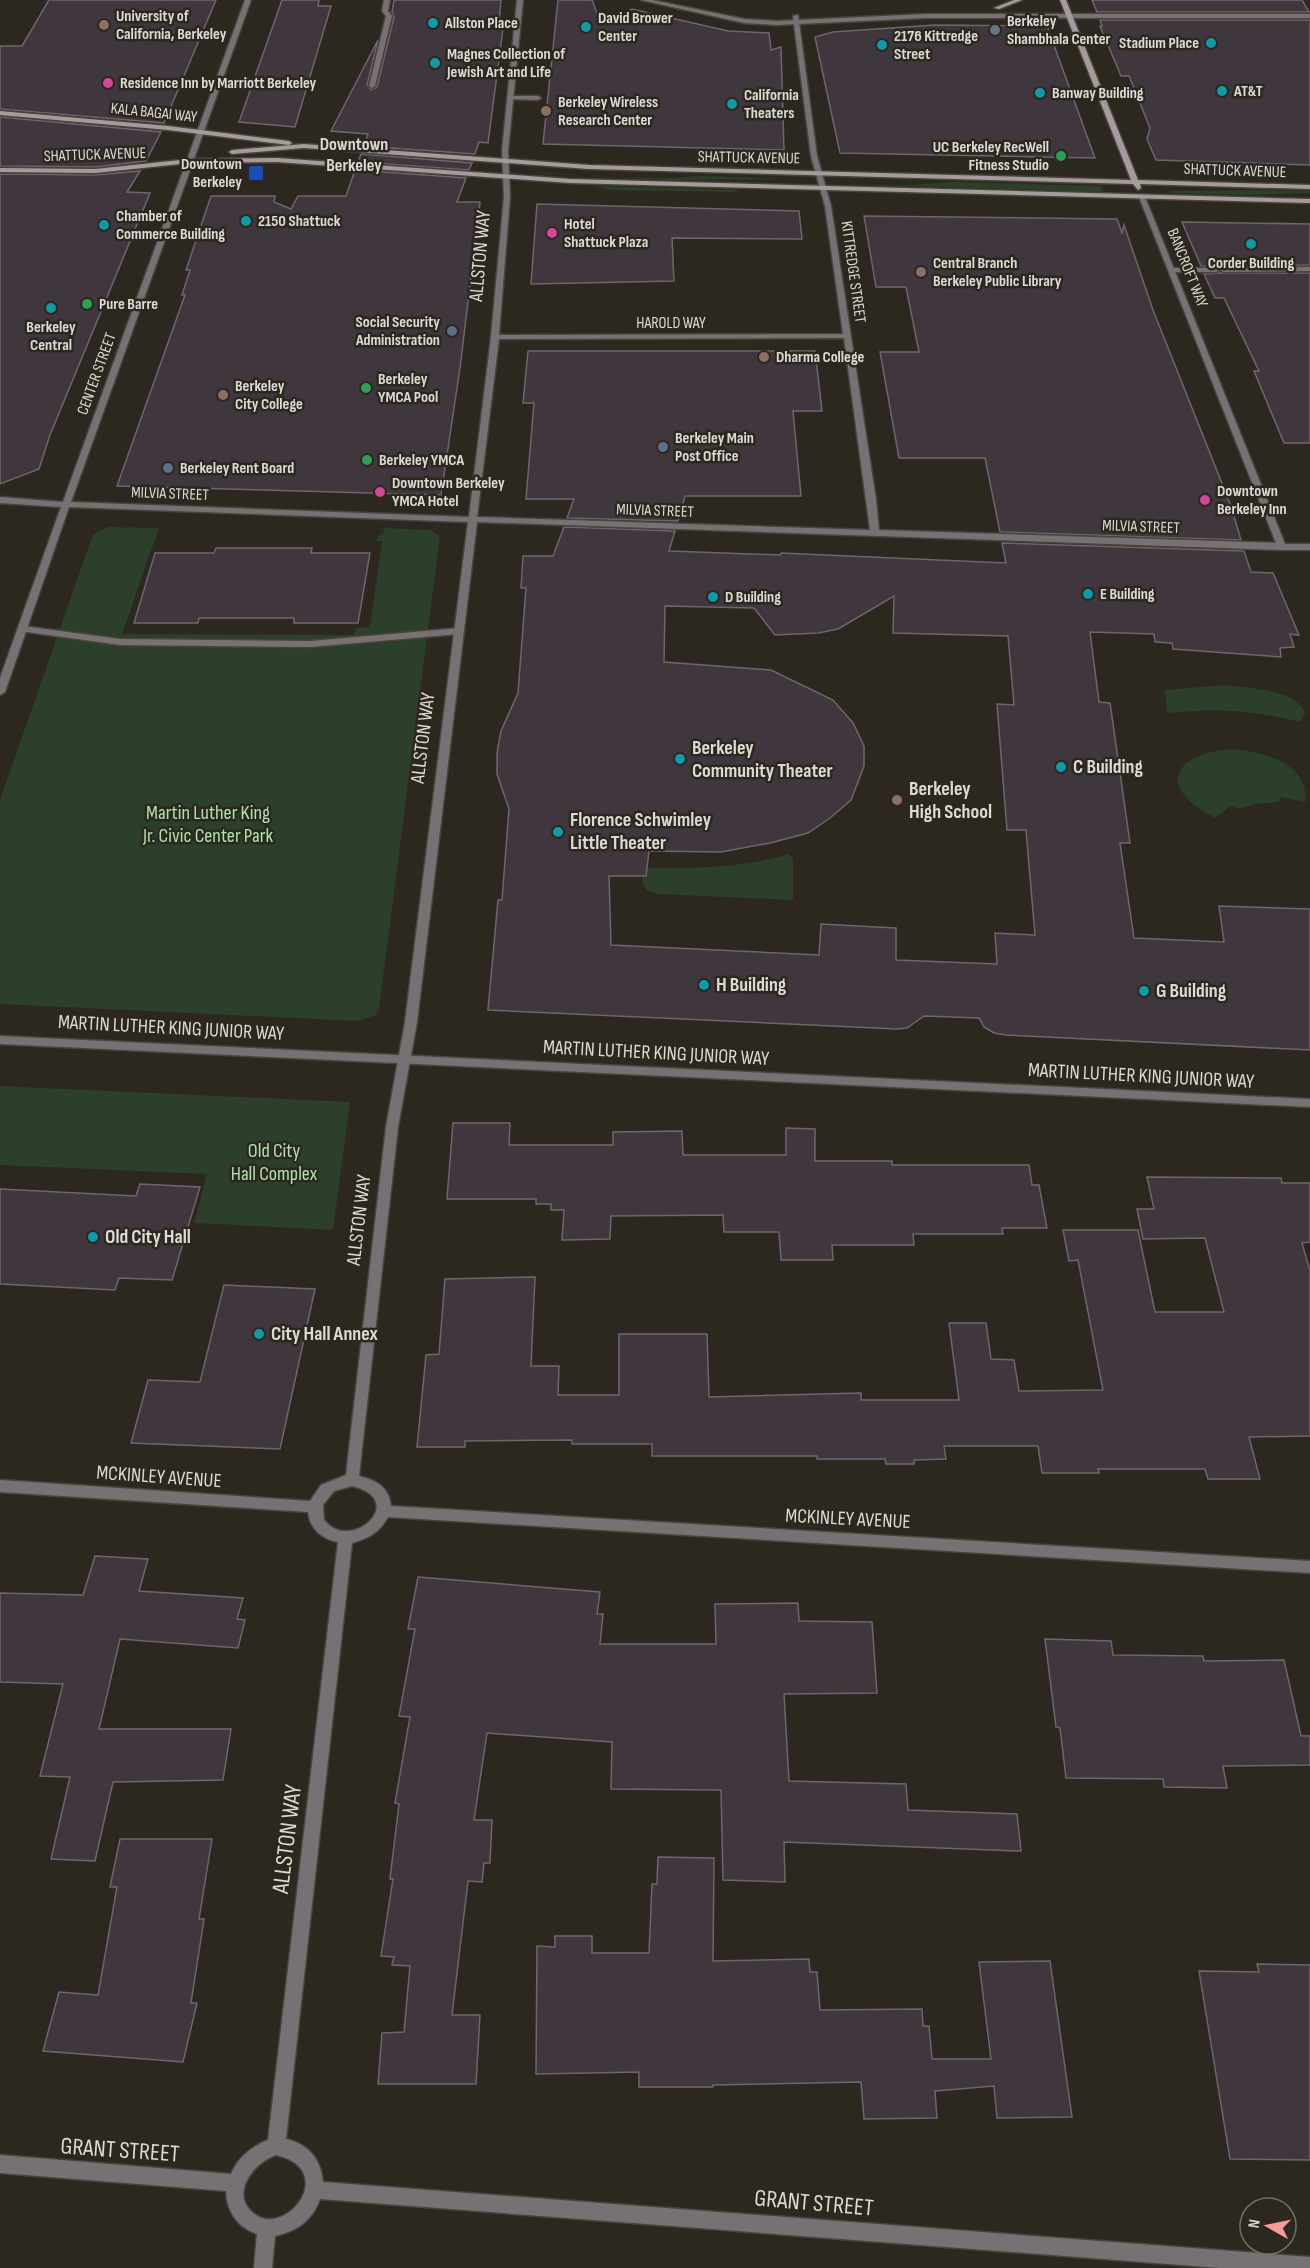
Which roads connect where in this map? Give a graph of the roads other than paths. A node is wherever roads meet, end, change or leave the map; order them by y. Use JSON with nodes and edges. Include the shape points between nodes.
{"nodes":[{"id":1,"x":248,"y":0,"type":"edge"},
{"id":2,"x":387,"y":0,"type":"edge"},
{"id":3,"x":520,"y":0,"type":"edge"},
{"id":4,"x":644,"y":0,"type":"edge"},
{"id":5,"x":681,"y":0,"type":"edge"},
{"id":6,"x":1019,"y":0,"type":"edge"},
{"id":7,"x":1063,"y":0,"type":"edge"},
{"id":8,"x":997,"y":8,"type":"junction"},
{"id":9,"x":1310,"y":10,"type":"edge"},
{"id":10,"x":1068,"y":13,"type":"junction"},
{"id":11,"x":1310,"y":16,"type":"edge"},
{"id":12,"x":796,"y":20,"type":"junction"},
{"id":13,"x":372,"y":86,"type":"dead end"},
{"id":14,"x":511,"y":98,"type":"junction"},
{"id":15,"x":538,"y":98,"type":"dead end"},
{"id":16,"x":0,"y":113,"type":"edge"},
{"id":17,"x":200,"y":132,"type":"junction"},
{"id":18,"x":304,"y":146,"type":"junction"},
{"id":19,"x":190,"y":161,"type":"junction"},
{"id":20,"x":506,"y":162,"type":"junction"},
{"id":21,"x":0,"y":170,"type":"edge"},
{"id":22,"x":819,"y":173,"type":"junction"},
{"id":23,"x":506,"y":178,"type":"junction"},
{"id":24,"x":1136,"y":182,"type":"junction"},
{"id":25,"x":1310,"y":187,"type":"edge"},
{"id":26,"x":823,"y":188,"type":"junction"},
{"id":27,"x":1142,"y":197,"type":"junction"},
{"id":28,"x":1310,"y":201,"type":"edge"},
{"id":29,"x":1310,"y":269,"type":"edge"},
{"id":30,"x":1172,"y":270,"type":"junction"},
{"id":31,"x":847,"y":336,"type":"junction"},
{"id":32,"x":495,"y":337,"type":"junction"},
{"id":33,"x":0,"y":500,"type":"edge"},
{"id":34,"x":68,"y":504,"type":"junction"},
{"id":35,"x":473,"y":519,"type":"junction"},
{"id":36,"x":875,"y":533,"type":"junction"},
{"id":37,"x":1282,"y":547,"type":"junction"},
{"id":38,"x":1310,"y":547,"type":"edge"},
{"id":39,"x":23,"y":629,"type":"junction"},
{"id":40,"x":459,"y":631,"type":"junction"},
{"id":41,"x":0,"y":692,"type":"edge"},
{"id":42,"x":0,"y":1040,"type":"edge"},
{"id":43,"x":403,"y":1060,"type":"junction"},
{"id":44,"x":1310,"y":1103,"type":"edge"},
{"id":45,"x":352,"y":1480,"type":"junction"},
{"id":46,"x":0,"y":1486,"type":"edge"},
{"id":47,"x":314,"y":1507,"type":"junction"},
{"id":48,"x":385,"y":1511,"type":"junction"},
{"id":49,"x":346,"y":1537,"type":"junction"},
{"id":50,"x":1310,"y":1567,"type":"edge"},
{"id":51,"x":276,"y":2146,"type":"junction"},
{"id":52,"x":0,"y":2164,"type":"edge"},
{"id":53,"x":236,"y":2183,"type":"junction"},
{"id":54,"x":314,"y":2190,"type":"junction"},
{"id":55,"x":267,"y":2228,"type":"junction"},
{"id":56,"x":1310,"y":2266,"type":"edge"},
{"id":57,"x":263,"y":2268,"type":"edge"}],
"edges":[{"from":1,"to":17,"type":"street","name":"CENTER STREET"},
{"from":2,"to":13,"type":"street","via":[[384,11],[389,16]]},
{"from":3,"to":14,"type":"street","name":"ALLSTON WAY"},
{"from":4,"to":12,"type":"street","via":[[744,21]]},
{"from":5,"to":12,"type":"street"},
{"from":6,"to":8,"type":"main road"},
{"from":7,"to":10,"type":"main road","name":"BANCROFT WAY"},
{"from":8,"to":10,"type":"street"},
{"from":8,"to":12,"type":"street","via":[[911,9]]},
{"from":9,"to":10,"type":"street"},
{"from":10,"to":11,"type":"street"},
{"from":10,"to":12,"type":"street"},
{"from":10,"to":24,"type":"main road","name":"BANCROFT WAY"},
{"from":12,"to":22,"type":"street","name":"KITTREDGE STREET"},
{"from":14,"to":15,"type":"street"},
{"from":14,"to":20,"type":"street","name":"ALLSTON WAY"},
{"from":16,"to":17,"type":"main road","name":"KALA BAGAI WAY"},
{"from":17,"to":18,"type":"main road","name":"KALA BAGAI WAY"},
{"from":17,"to":19,"type":"street","name":"CENTER STREET"},
{"from":18,"to":19,"type":"main road","name":"SHATTUCK AVENUE","via":[[226,152]]},
{"from":18,"to":20,"type":"main road","name":"SHATTUCK AVENUE"},
{"from":19,"to":21,"type":"main road","name":"SHATTUCK AVENUE","via":[[95,171]]},
{"from":19,"to":23,"type":"main road","name":"SHATTUCK AVENUE","via":[[287,160]]},
{"from":19,"to":34,"type":"street","name":"CENTER STREET"},
{"from":20,"to":22,"type":"main road","name":"SHATTUCK AVENUE"},
{"from":20,"to":23,"type":"street","name":"ALLSTON WAY"},
{"from":22,"to":24,"type":"main road","name":"SHATTUCK AVENUE"},
{"from":22,"to":26,"type":"street","name":"KITTREDGE STREET"},
{"from":23,"to":26,"type":"main road","name":"SHATTUCK AVENUE"},
{"from":23,"to":32,"type":"street","name":"ALLSTON WAY"},
{"from":24,"to":25,"type":"main road","name":"SHATTUCK AVENUE"},
{"from":24,"to":27,"type":"main road","name":"BANCROFT WAY"},
{"from":26,"to":27,"type":"main road","name":"SHATTUCK AVENUE"},
{"from":26,"to":31,"type":"street","name":"KITTREDGE STREET"},
{"from":27,"to":28,"type":"main road","name":"SHATTUCK AVENUE"},
{"from":27,"to":30,"type":"street","name":"BANCROFT WAY"},
{"from":29,"to":30,"type":"street"},
{"from":30,"to":37,"type":"street","name":"BANCROFT WAY"},
{"from":31,"to":32,"type":"street","name":"HAROLD WAY"},
{"from":31,"to":36,"type":"street","name":"KITTREDGE STREET"},
{"from":32,"to":35,"type":"street","name":"ALLSTON WAY"},
{"from":33,"to":34,"type":"street","name":"MILVIA STREET"},
{"from":34,"to":35,"type":"street","name":"MILVIA STREET"},
{"from":34,"to":39,"type":"street","name":"CENTER STREET"},
{"from":35,"to":36,"type":"street","name":"MILVIA STREET"},
{"from":35,"to":40,"type":"street","name":"ALLSTON WAY"},
{"from":36,"to":37,"type":"street","name":"MILVIA STREET"},
{"from":37,"to":38,"type":"street","name":"MILVIA STREET"},
{"from":39,"to":40,"type":"street","via":[[120,642],[311,644]]},
{"from":39,"to":41,"type":"street","name":"CENTER STREET"},
{"from":40,"to":43,"type":"street","name":"ALLSTON WAY","via":[[411,1022]]},
{"from":42,"to":43,"type":"street","name":"MARTIN LUTHER KING JUNIOR WAY"},
{"from":43,"to":44,"type":"street","name":"MARTIN LUTHER KING JUNIOR WAY"},
{"from":43,"to":45,"type":"street","name":"ALLSTON WAY"},
{"from":45,"to":47,"type":"street","via":[[323,1491]]},
{"from":45,"to":48,"type":"street","via":[[378,1489]]},
{"from":46,"to":47,"type":"street","name":"MCKINLEY AVENUE"},
{"from":47,"to":49,"type":"street","via":[[314,1516],[325,1532]]},
{"from":48,"to":49,"type":"street","via":[[366,1533]]},
{"from":48,"to":50,"type":"street","name":"MCKINLEY AVENUE"},
{"from":49,"to":51,"type":"street","name":"ALLSTON WAY"},
{"from":51,"to":53,"type":"street","via":[[255,2154],[239,2172]]},
{"from":51,"to":54,"type":"street","via":[[302,2153],[315,2176]]},
{"from":52,"to":53,"type":"street","name":"GRANT STREET"},
{"from":53,"to":55,"type":"street","via":[[238,2208],[255,2225]]},
{"from":54,"to":55,"type":"street","via":[[298,2218]]},
{"from":54,"to":56,"type":"street","name":"GRANT STREET"},
{"from":55,"to":57,"type":"street"}]}
